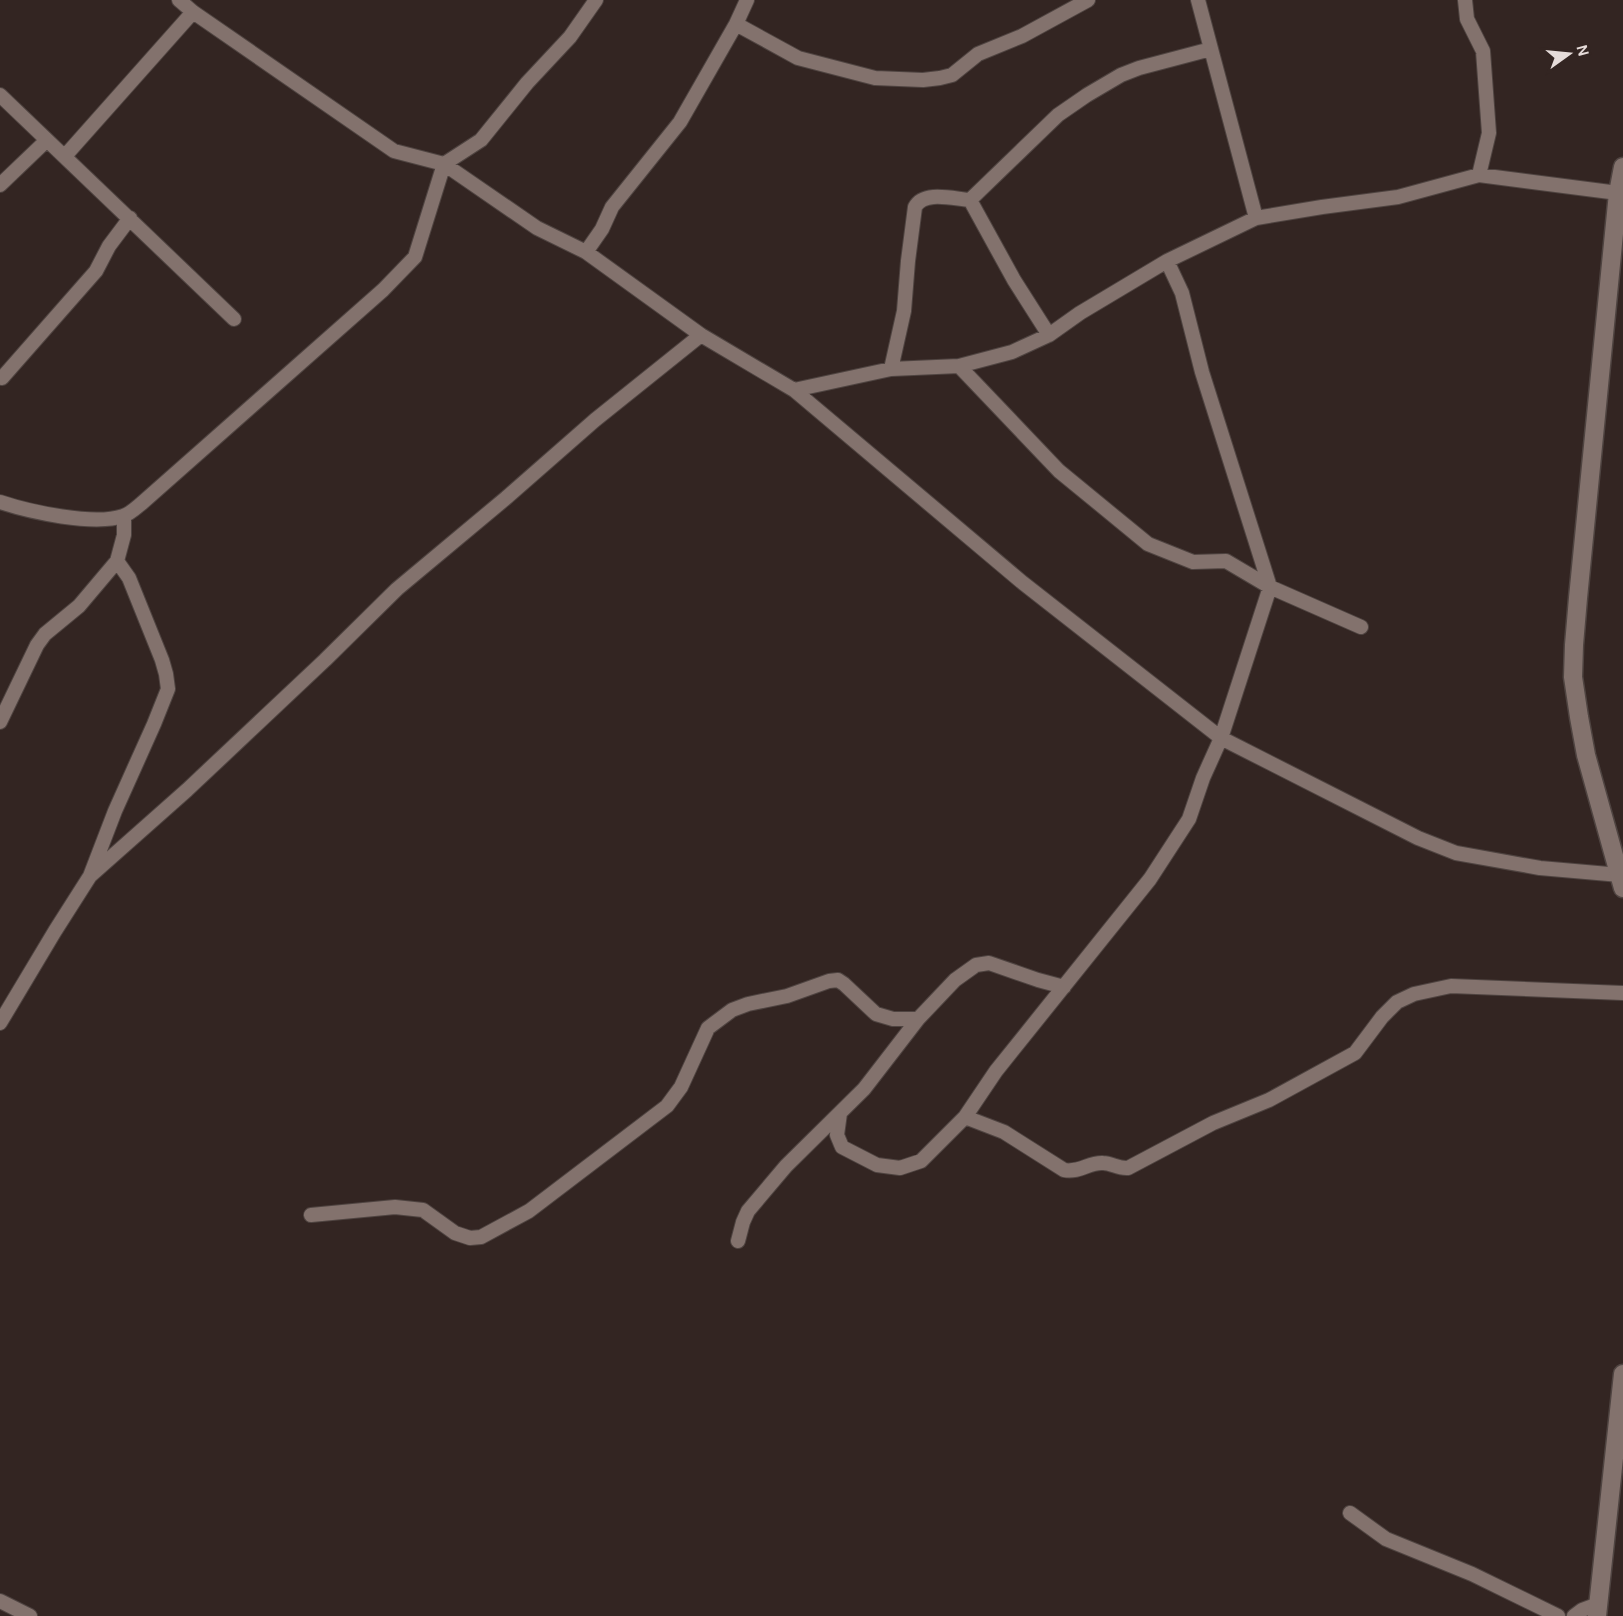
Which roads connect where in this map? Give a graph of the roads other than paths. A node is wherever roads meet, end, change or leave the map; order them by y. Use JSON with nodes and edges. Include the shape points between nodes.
{"nodes":[{"id":1,"x":179,"y":0,"type":"edge"},
{"id":2,"x":596,"y":0,"type":"edge"},
{"id":3,"x":747,"y":0,"type":"edge"},
{"id":4,"x":1088,"y":0,"type":"edge"},
{"id":5,"x":1198,"y":0,"type":"edge"},
{"id":6,"x":1465,"y":0,"type":"edge"},
{"id":7,"x":193,"y":12,"type":"junction"},
{"id":8,"x":736,"y":24,"type":"junction"},
{"id":9,"x":1211,"y":49,"type":"junction"},
{"id":10,"x":0,"y":95,"type":"edge"},
{"id":11,"x":47,"y":140,"type":"junction"},
{"id":12,"x":64,"y":156,"type":"junction"},
{"id":13,"x":444,"y":164,"type":"junction"},
{"id":14,"x":1623,"y":166,"type":"edge"},
{"id":15,"x":1479,"y":175,"type":"junction"},
{"id":16,"x":0,"y":185,"type":"edge"},
{"id":17,"x":1618,"y":193,"type":"junction"},
{"id":18,"x":970,"y":200,"type":"junction"},
{"id":19,"x":130,"y":218,"type":"junction"},
{"id":20,"x":1256,"y":218,"type":"junction"},
{"id":21,"x":586,"y":252,"type":"junction"},
{"id":22,"x":1167,"y":261,"type":"junction"},
{"id":23,"x":234,"y":319,"type":"dead end"},
{"id":24,"x":701,"y":335,"type":"junction"},
{"id":25,"x":1048,"y":335,"type":"junction"},
{"id":26,"x":959,"y":366,"type":"junction"},
{"id":27,"x":891,"y":369,"type":"junction"},
{"id":28,"x":2,"y":378,"type":"dead end"},
{"id":29,"x":794,"y":390,"type":"junction"},
{"id":30,"x":0,"y":502,"type":"edge"},
{"id":31,"x":124,"y":516,"type":"junction"},
{"id":32,"x":117,"y":561,"type":"junction"},
{"id":33,"x":1270,"y":587,"type":"junction"},
{"id":34,"x":1361,"y":627,"type":"dead end"},
{"id":35,"x":0,"y":722,"type":"edge"},
{"id":36,"x":1221,"y":738,"type":"junction"},
{"id":37,"x":90,"y":876,"type":"junction"},
{"id":38,"x":1621,"y":882,"type":"edge"},
{"id":39,"x":1064,"y":987,"type":"junction"},
{"id":40,"x":1623,"y":993,"type":"edge"},
{"id":41,"x":918,"y":1019,"type":"junction"},
{"id":42,"x":0,"y":1023,"type":"edge"},
{"id":43,"x":840,"y":1113,"type":"junction"},
{"id":44,"x":965,"y":1117,"type":"junction"},
{"id":45,"x":311,"y":1215,"type":"dead end"},
{"id":46,"x":738,"y":1240,"type":"dead end"},
{"id":47,"x":1623,"y":1374,"type":"edge"},
{"id":48,"x":1350,"y":1513,"type":"dead end"},
{"id":49,"x":0,"y":1601,"type":"edge"},
{"id":50,"x":1597,"y":1610,"type":"edge"},
{"id":51,"x":30,"y":1616,"type":"edge"},
{"id":52,"x":1558,"y":1616,"type":"edge"},
{"id":53,"x":1574,"y":1616,"type":"edge"}],
"edges":[{"from":1,"to":7,"type":"street"},
{"from":2,"to":13,"type":"street","via":[[481,140]]},
{"from":3,"to":8,"type":"street"},
{"from":4,"to":8,"type":"street","via":[[1022,36],[978,54],[952,75],[922,80],[875,78],[798,58]]},
{"from":5,"to":9,"type":"street"},
{"from":6,"to":15,"type":"street","via":[[1467,19],[1483,51],[1489,133]]},
{"from":7,"to":12,"type":"street"},
{"from":7,"to":13,"type":"street","via":[[394,152]]},
{"from":8,"to":21,"type":"street","via":[[680,122],[612,207]]},
{"from":9,"to":18,"type":"street","via":[[1139,68],[1087,95],[1058,115]]},
{"from":9,"to":20,"type":"street"},
{"from":10,"to":11,"type":"street"},
{"from":11,"to":12,"type":"street"},
{"from":11,"to":16,"type":"street"},
{"from":12,"to":19,"type":"street"},
{"from":13,"to":21,"type":"street","via":[[537,228]]},
{"from":13,"to":31,"type":"street","via":[[415,257],[383,290]]},
{"from":14,"to":17,"type":"street"},
{"from":15,"to":17,"type":"street"},
{"from":15,"to":20,"type":"street","via":[[1398,197]]},
{"from":17,"to":38,"type":"street","via":[[1573,677],[1586,755]]},
{"from":18,"to":25,"type":"street"},
{"from":18,"to":27,"type":"street","via":[[924,198],[915,207],[903,311]]},
{"from":19,"to":23,"type":"street"},
{"from":19,"to":28,"type":"street","via":[[96,271]]},
{"from":20,"to":22,"type":"street"},
{"from":21,"to":24,"type":"street"},
{"from":22,"to":25,"type":"street"},
{"from":22,"to":33,"type":"street","via":[[1182,293],[1202,372]]},
{"from":24,"to":29,"type":"street"},
{"from":24,"to":37,"type":"street","via":[[397,589],[187,790]]},
{"from":25,"to":26,"type":"street","via":[[1012,352]]},
{"from":26,"to":27,"type":"street"},
{"from":26,"to":33,"type":"street","via":[[1059,471],[1148,544],[1193,562],[1226,561]]},
{"from":27,"to":29,"type":"street"},
{"from":29,"to":36,"type":"street","via":[[1023,583]]},
{"from":30,"to":31,"type":"street","via":[[88,520]]},
{"from":31,"to":32,"type":"street"},
{"from":32,"to":35,"type":"street","via":[[79,606],[45,634]]},
{"from":32,"to":37,"type":"street","via":[[129,578],[162,660],[168,689]]},
{"from":33,"to":34,"type":"street"},
{"from":33,"to":36,"type":"street"},
{"from":36,"to":38,"type":"street","via":[[1456,853]]},
{"from":36,"to":39,"type":"street","via":[[1189,819],[1150,879]]},
{"from":37,"to":42,"type":"street"},
{"from":39,"to":41,"type":"street","via":[[990,963],[976,965],[955,980]]},
{"from":39,"to":44,"type":"street","via":[[996,1071]]},
{"from":40,"to":44,"type":"street","via":[[1451,986],[1414,994],[1397,1002],[1355,1053],[1269,1100],[1213,1123],[1128,1168],[1103,1163],[1072,1172],[1064,1170],[1004,1132]]},
{"from":41,"to":43,"type":"street","via":[[864,1089]]},
{"from":41,"to":45,"type":"street","via":[[876,1014],[838,980],[732,1010],[708,1028],[681,1087],[667,1106],[529,1211],[481,1237],[455,1233],[423,1210],[395,1207]]},
{"from":43,"to":44,"type":"street","via":[[837,1135],[842,1147],[877,1164],[900,1168],[921,1161]]},
{"from":43,"to":46,"type":"street","via":[[748,1210]]},
{"from":47,"to":50,"type":"street"},
{"from":48,"to":52,"type":"street","via":[[1386,1539],[1472,1574]]},
{"from":49,"to":51,"type":"street"},
{"from":50,"to":53,"type":"street","via":[[1582,1610]]}]}
